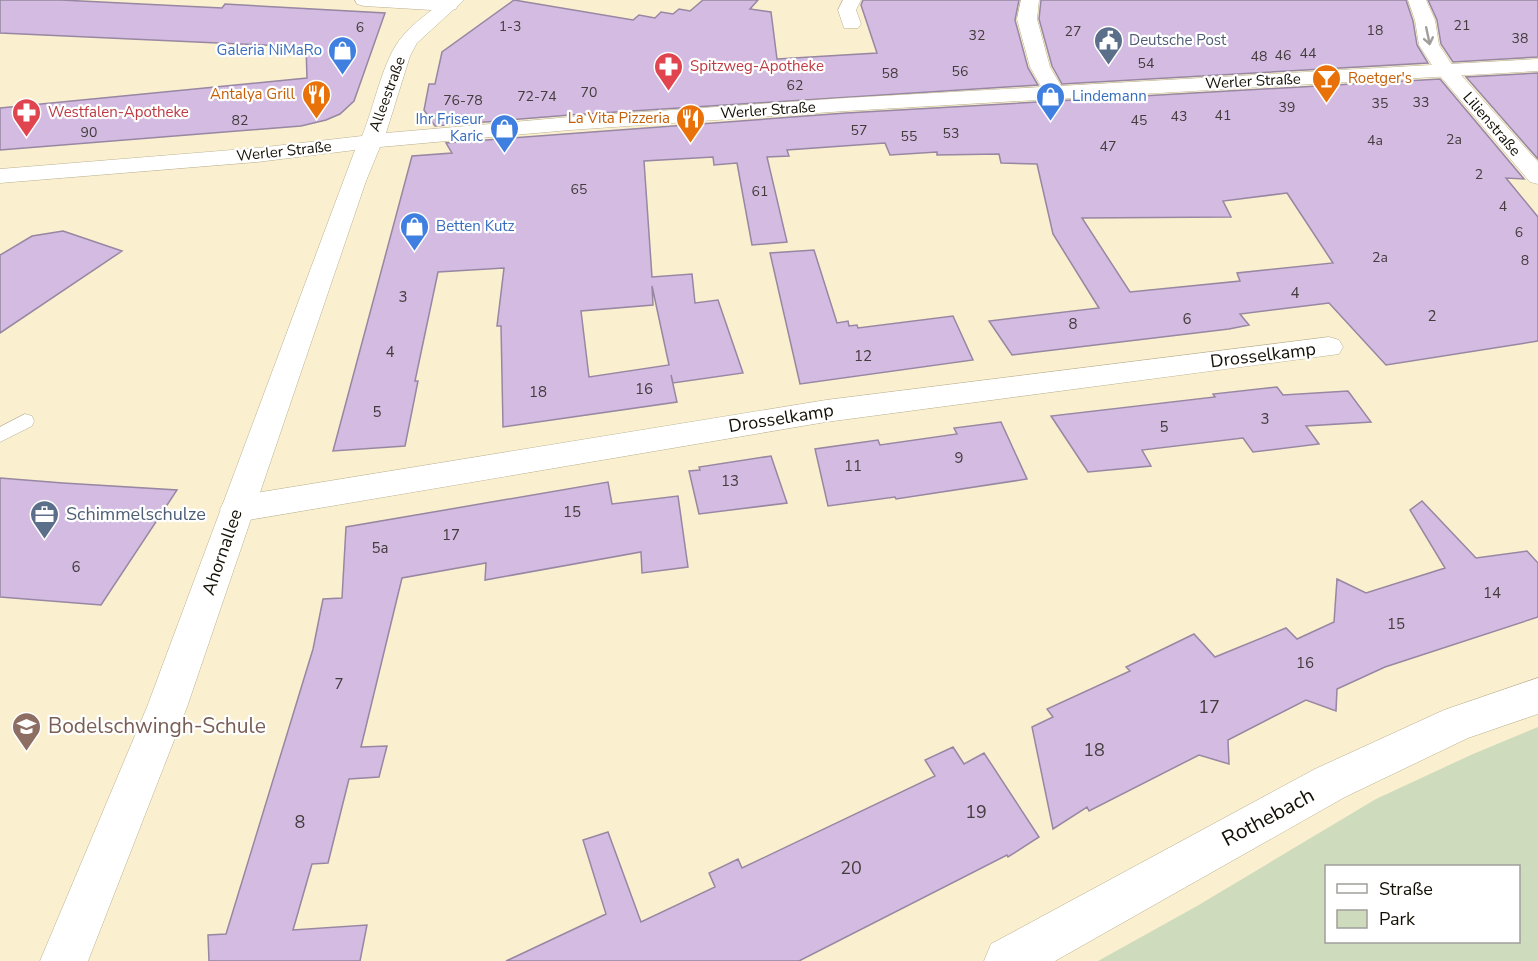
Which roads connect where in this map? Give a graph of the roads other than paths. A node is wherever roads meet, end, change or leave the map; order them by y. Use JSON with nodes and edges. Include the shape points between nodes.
{"nodes":[{"id":1,"x":364,"y":0,"type":"edge"},
{"id":2,"x":852,"y":0,"type":"edge"},
{"id":3,"x":1030,"y":0,"type":"edge"},
{"id":4,"x":1417,"y":0,"type":"edge"},
{"id":5,"x":452,"y":2,"type":"edge"},
{"id":6,"x":851,"y":24,"type":"dead end"},
{"id":7,"x":1538,"y":65,"type":"edge"},
{"id":8,"x":1445,"y":70,"type":"junction"},
{"id":9,"x":1053,"y":91,"type":"junction"},
{"id":10,"x":371,"y":140,"type":"junction"},
{"id":11,"x":0,"y":176,"type":"edge"},
{"id":12,"x":1538,"y":177,"type":"edge"},
{"id":13,"x":1329,"y":347,"type":"dead end"},
{"id":14,"x":25,"y":422,"type":"dead end"},
{"id":15,"x":0,"y":435,"type":"edge"},
{"id":16,"x":237,"y":509,"type":"junction"},
{"id":17,"x":1538,"y":696,"type":"edge"},
{"id":18,"x":64,"y":961,"type":"edge"},
{"id":19,"x":1008,"y":961,"type":"edge"}],
"edges":[{"from":1,"to":5,"type":"main road"},
{"from":2,"to":6,"type":"main road","via":[[848,10]]},
{"from":3,"to":9,"type":"main road","via":[[1027,19],[1040,67]]},
{"from":4,"to":8,"type":"main road","name":"Lilienstraße","one_way":true,"via":[[1429,45]]},
{"from":5,"to":10,"type":"main road","name":"Alleestraße","via":[[409,40]]},
{"from":7,"to":8,"type":"main road","name":"Werler Straße"},
{"from":8,"to":9,"type":"main road","name":"Werler Straße"},
{"from":8,"to":12,"type":"main road","name":"Lilienstraße"},
{"from":9,"to":10,"type":"main road","name":"Werler Straße"},
{"from":10,"to":11,"type":"main road","name":"Werler Straße","via":[[298,151]]},
{"from":10,"to":16,"type":"main road","name":"Ahornallee"},
{"from":13,"to":16,"type":"main road","name":"Drosselkamp","via":[[826,411]]},
{"from":14,"to":15,"type":"lane"},
{"from":16,"to":18,"type":"main road","name":"Ahornallee","via":[[167,707]]},
{"from":17,"to":19,"type":"main road","name":"Rothebach","via":[[1458,723],[1330,783]]}]}
